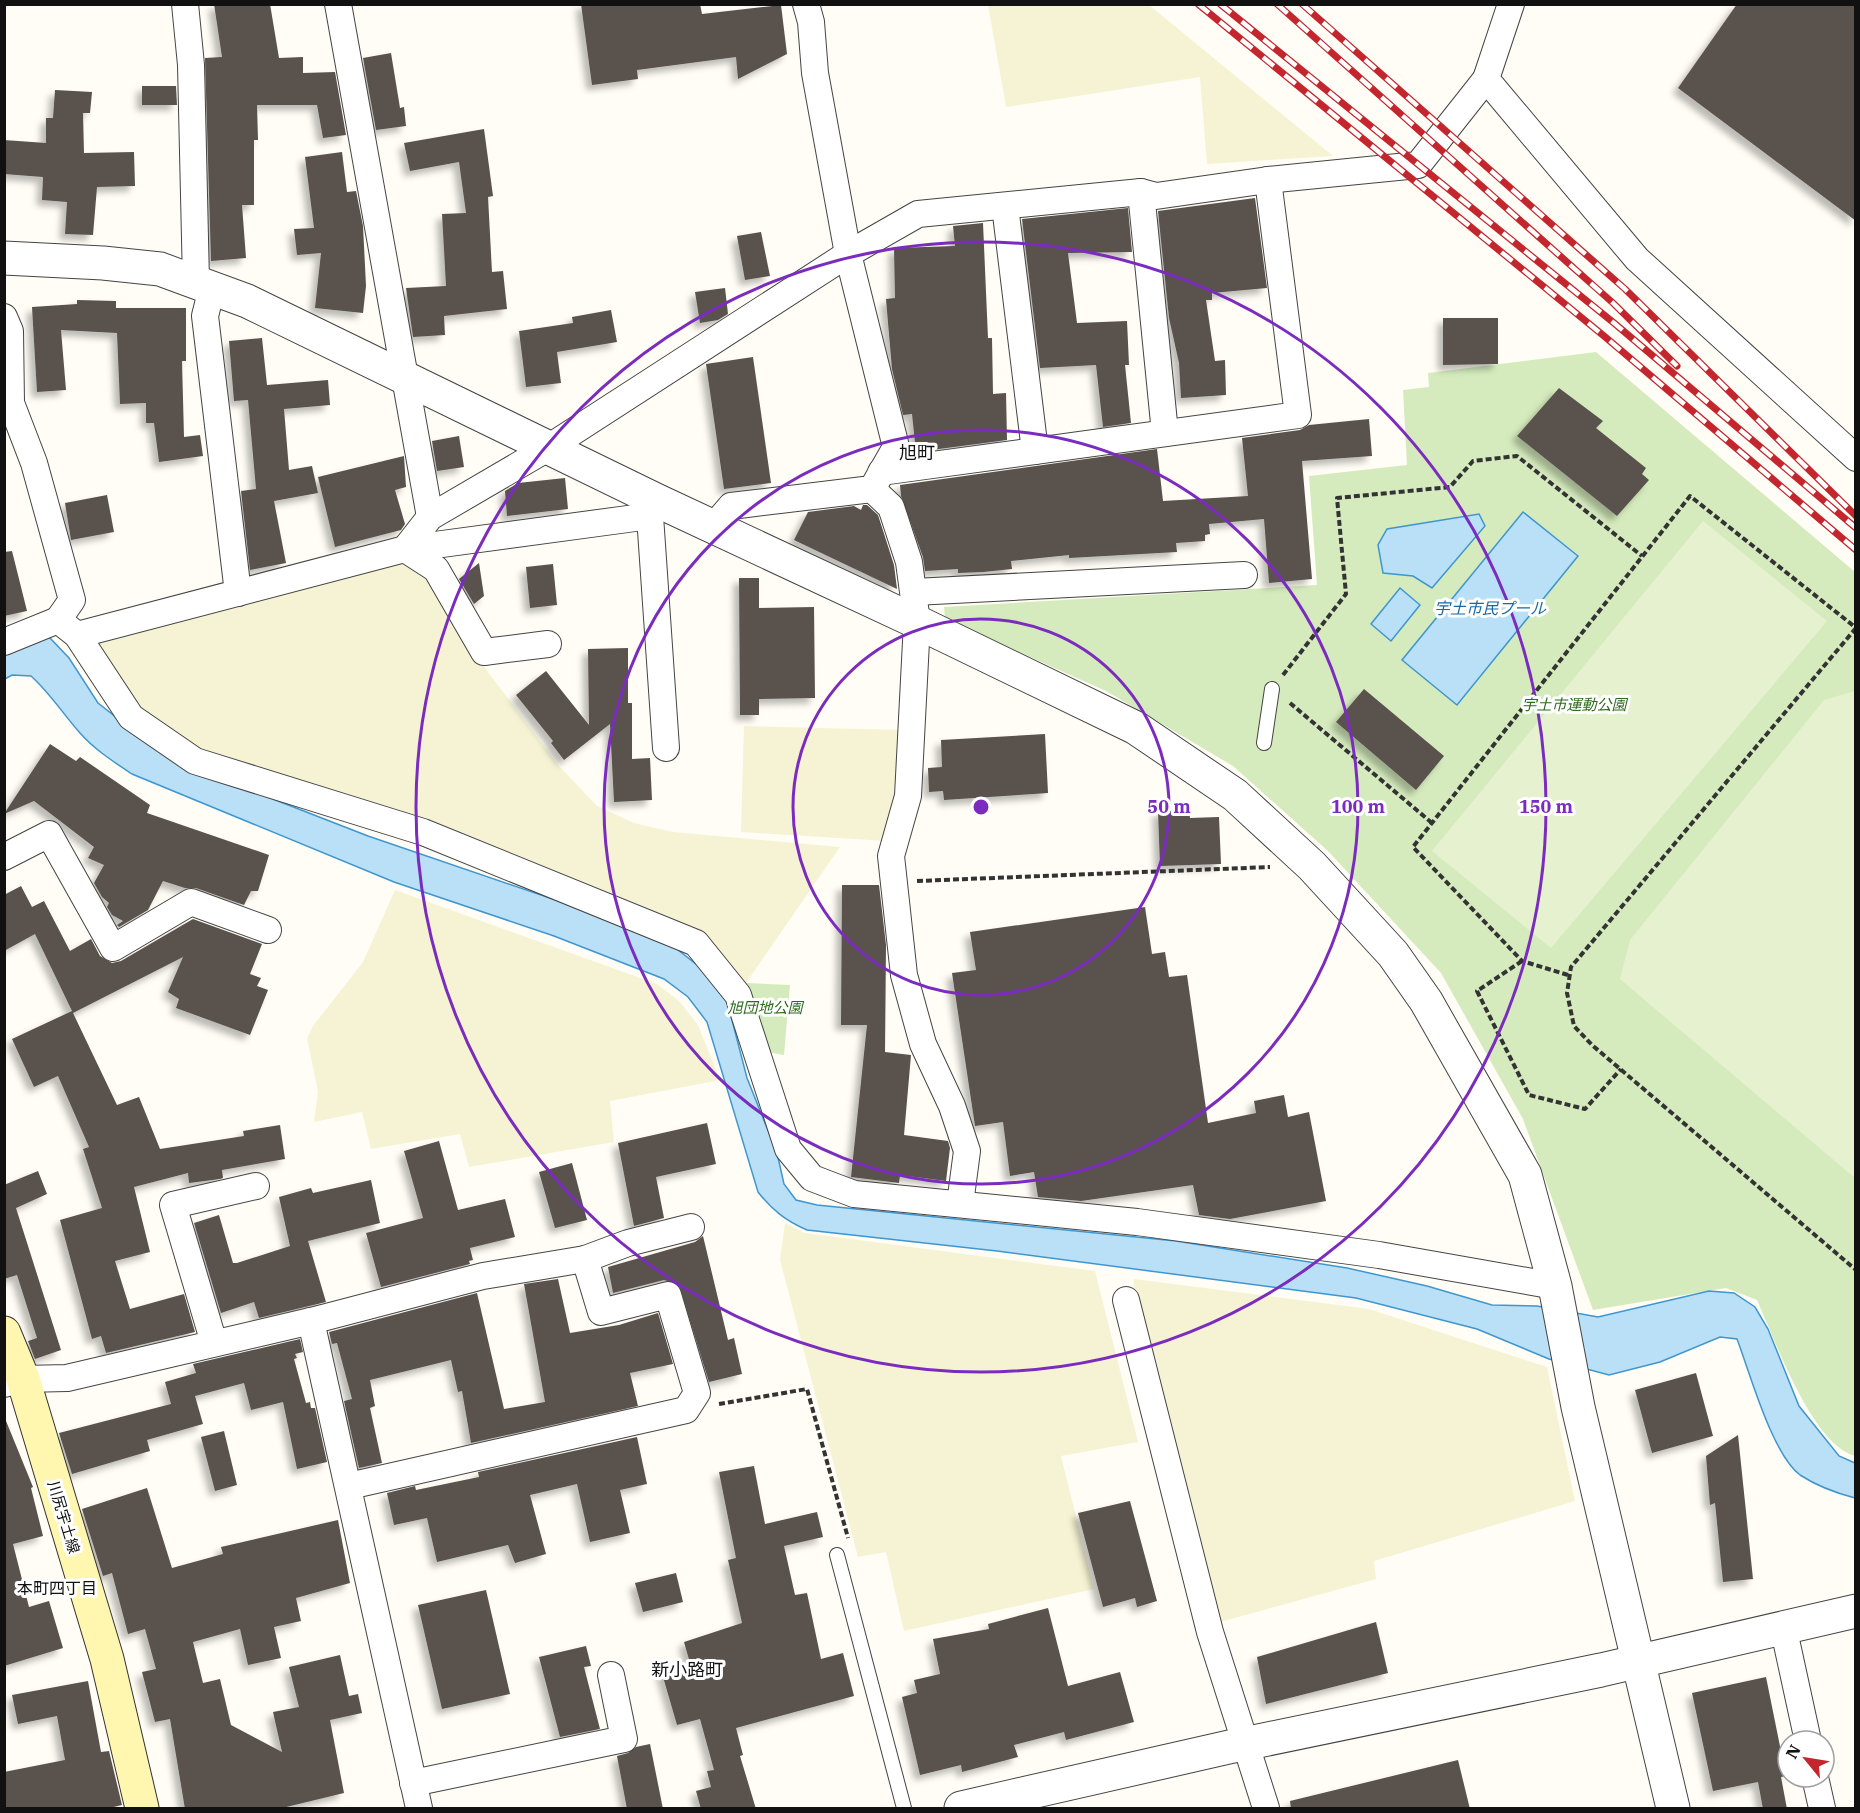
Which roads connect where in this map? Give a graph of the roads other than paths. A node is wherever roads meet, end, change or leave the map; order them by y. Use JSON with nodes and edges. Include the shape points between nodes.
{"nodes":[{"id":1,"x":185,"y":4,"type":"edge"},
{"id":2,"x":338,"y":4,"type":"edge"},
{"id":3,"x":806,"y":4,"type":"edge"},
{"id":4,"x":1511,"y":4,"type":"edge"},
{"id":5,"x":1486,"y":79,"type":"junction"},
{"id":6,"x":1269,"y":180,"type":"junction"},
{"id":7,"x":1141,"y":192,"type":"junction"},
{"id":8,"x":1005,"y":206,"type":"junction"},
{"id":9,"x":848,"y":254,"type":"junction"},
{"id":10,"x":4,"y":258,"type":"edge"},
{"id":11,"x":204,"y":285,"type":"junction"},
{"id":12,"x":4,"y":317,"type":"edge"},
{"id":13,"x":404,"y":376,"type":"junction"},
{"id":14,"x":1165,"y":433,"type":"junction"},
{"id":15,"x":548,"y":448,"type":"junction"},
{"id":16,"x":1035,"y":451,"type":"junction"},
{"id":17,"x":1856,"y":458,"type":"edge"},
{"id":18,"x":877,"y":481,"type":"junction"},
{"id":19,"x":654,"y":508,"type":"junction"},
{"id":20,"x":430,"y":517,"type":"junction"},
{"id":21,"x":713,"y":527,"type":"junction"},
{"id":22,"x":405,"y":549,"type":"junction"},
{"id":23,"x":1244,"y":575,"type":"dead end"},
{"id":24,"x":238,"y":593,"type":"junction"},
{"id":25,"x":915,"y":607,"type":"junction"},
{"id":26,"x":68,"y":628,"type":"junction"},
{"id":27,"x":4,"y":642,"type":"edge"},
{"id":28,"x":548,"y":644,"type":"dead end"},
{"id":29,"x":1272,"y":689,"type":"road end"},
{"id":30,"x":1264,"y":743,"type":"dead end"},
{"id":31,"x":666,"y":748,"type":"dead end"},
{"id":32,"x":4,"y":857,"type":"edge"},
{"id":33,"x":268,"y":930,"type":"dead end"},
{"id":34,"x":256,"y":1186,"type":"dead end"},
{"id":35,"x":960,"y":1204,"type":"junction"},
{"id":36,"x":691,"y":1227,"type":"dead end"},
{"id":37,"x":585,"y":1259,"type":"junction"},
{"id":38,"x":1126,"y":1300,"type":"dead end"},
{"id":39,"x":1557,"y":1301,"type":"junction"},
{"id":40,"x":311,"y":1321,"type":"junction"},
{"id":41,"x":4,"y":1333,"type":"edge"},
{"id":42,"x":214,"y":1343,"type":"junction"},
{"id":43,"x":14,"y":1382,"type":"edge"},
{"id":44,"x":349,"y":1486,"type":"junction"},
{"id":45,"x":837,"y":1555,"type":"road end"},
{"id":46,"x":1856,"y":1611,"type":"edge"},
{"id":47,"x":1783,"y":1626,"type":"junction"},
{"id":48,"x":1639,"y":1661,"type":"junction"},
{"id":49,"x":610,"y":1675,"type":"dead end"},
{"id":50,"x":1805,"y":1729,"type":"edge"},
{"id":51,"x":1248,"y":1744,"type":"junction"},
{"id":52,"x":413,"y":1783,"type":"junction"},
{"id":53,"x":1818,"y":1789,"type":"edge"},
{"id":54,"x":142,"y":1809,"type":"edge"},
{"id":55,"x":419,"y":1809,"type":"edge"},
{"id":56,"x":904,"y":1809,"type":"edge"},
{"id":57,"x":961,"y":1809,"type":"edge"},
{"id":58,"x":1266,"y":1809,"type":"edge"},
{"id":59,"x":1673,"y":1809,"type":"edge"},
{"id":60,"x":1822,"y":1809,"type":"edge"}],
"edges":[{"from":1,"to":11,"type":"street"},
{"from":2,"to":13,"type":"street"},
{"from":3,"to":9,"type":"street"},
{"from":4,"to":5,"type":"street"},
{"from":5,"to":6,"type":"street","via":[[1418,165]]},
{"from":5,"to":17,"type":"street","via":[[1637,259]]},
{"from":6,"to":7,"type":"street","via":[[1156,196]]},
{"from":6,"to":14,"type":"street","via":[[1298,415]]},
{"from":7,"to":8,"type":"street"},
{"from":7,"to":14,"type":"street"},
{"from":8,"to":9,"type":"street","via":[[918,214]]},
{"from":8,"to":16,"type":"street"},
{"from":9,"to":15,"type":"street"},
{"from":9,"to":18,"type":"street","via":[[896,447]]},
{"from":10,"to":11,"type":"street","via":[[160,269]]},
{"from":11,"to":13,"type":"street","via":[[248,301]]},
{"from":11,"to":24,"type":"street"},
{"from":12,"to":26,"type":"street","via":[[10,331],[11,404],[33,463],[72,600]]},
{"from":13,"to":15,"type":"street"},
{"from":13,"to":20,"type":"street"},
{"from":14,"to":16,"type":"street"},
{"from":15,"to":19,"type":"street"},
{"from":15,"to":20,"type":"street"},
{"from":16,"to":18,"type":"street"},
{"from":18,"to":21,"type":"street","via":[[731,506]]},
{"from":18,"to":25,"type":"street","via":[[891,507],[909,562]]},
{"from":19,"to":21,"type":"street"},
{"from":19,"to":22,"type":"street"},
{"from":19,"to":31,"type":"street"},
{"from":20,"to":22,"type":"street"},
{"from":21,"to":25,"type":"street"},
{"from":22,"to":24,"type":"street"},
{"from":22,"to":28,"type":"street","via":[[436,569],[484,652]]},
{"from":23,"to":25,"type":"street"},
{"from":24,"to":26,"type":"street"},
{"from":25,"to":35,"type":"street","via":[[908,796],[891,856],[904,975],[923,1044],[952,1106],[967,1151]]},
{"from":25,"to":39,"type":"street","via":[[1136,728],[1235,795],[1312,866],[1393,954],[1426,1001],[1525,1175]]},
{"from":26,"to":27,"type":"street"},
{"from":26,"to":35,"type":"street","via":[[131,717],[195,760],[423,832],[696,943],[738,995],[788,1149],[812,1178],[854,1194]]},
{"from":29,"to":30,"type":"lane"},
{"from":32,"to":33,"type":"street","via":[[49,834],[113,948],[191,902]]},
{"from":34,"to":42,"type":"street","via":[[173,1205]]},
{"from":35,"to":39,"type":"street","via":[[1137,1222],[1379,1255]]},
{"from":36,"to":37,"type":"street"},
{"from":37,"to":40,"type":"street","via":[[483,1276]]},
{"from":37,"to":44,"type":"street","via":[[601,1312],[668,1295],[697,1393],[686,1410]]},
{"from":38,"to":51,"type":"street","via":[[1210,1632]]},
{"from":39,"to":48,"type":"street","via":[[1578,1407]]},
{"from":40,"to":42,"type":"street"},
{"from":40,"to":44,"type":"street"},
{"from":41,"to":43,"type":"main road","name":"川尻宇土線"},
{"from":42,"to":43,"type":"street","via":[[67,1378]]},
{"from":43,"to":54,"type":"main road","name":"川尻宇土線","via":[[107,1659]]},
{"from":44,"to":52,"type":"street"},
{"from":45,"to":56,"type":"lane"},
{"from":46,"to":47,"type":"street"},
{"from":47,"to":48,"type":"street"},
{"from":47,"to":50,"type":"street"},
{"from":48,"to":51,"type":"street"},
{"from":48,"to":59,"type":"street"},
{"from":49,"to":52,"type":"street","via":[[624,1739]]},
{"from":51,"to":57,"type":"street"},
{"from":51,"to":58,"type":"street"},
{"from":52,"to":55,"type":"street"},
{"from":53,"to":60,"type":"street"}]}
